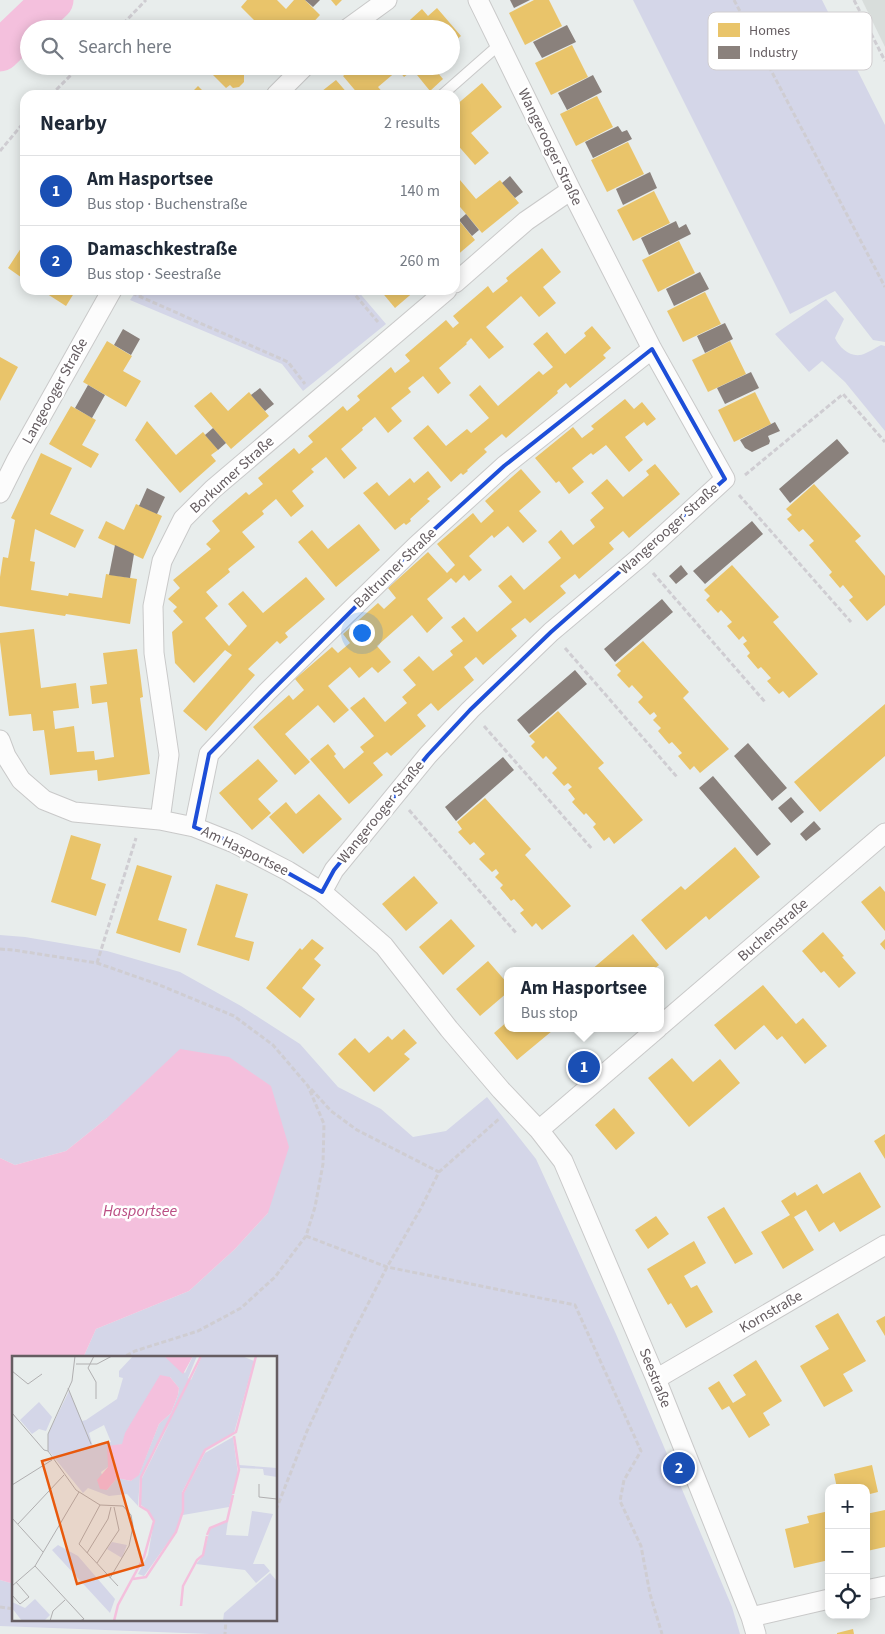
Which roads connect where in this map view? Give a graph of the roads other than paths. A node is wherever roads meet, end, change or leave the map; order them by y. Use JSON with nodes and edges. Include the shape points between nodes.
{"nodes":[{"id":1,"x":388,"y":0,"type":"edge"},
{"id":2,"x":478,"y":0,"type":"edge"},
{"id":3,"x":360,"y":20,"type":"edge"},
{"id":4,"x":500,"y":44,"type":"junction"},
{"id":5,"x":296,"y":75,"type":"edge"},
{"id":6,"x":281,"y":90,"type":"edge"},
{"id":7,"x":448,"y":90,"type":"edge"},
{"id":8,"x":571,"y":190,"type":"junction"},
{"id":9,"x":460,"y":279,"type":"edge"},
{"id":10,"x":109,"y":295,"type":"edge"},
{"id":11,"x":440,"y":295,"type":"edge"},
{"id":12,"x":652,"y":349,"type":"junction"},
{"id":13,"x":0,"y":493,"type":"edge"},
{"id":14,"x":0,"y":740,"type":"edge"},
{"id":15,"x":151,"y":819,"type":"junction"},
{"id":16,"x":194,"y":827,"type":"junction"},
{"id":17,"x":885,"y":833,"type":"edge"},
{"id":18,"x":322,"y":892,"type":"junction"},
{"id":19,"x":664,"y":1023,"type":"edge"},
{"id":20,"x":653,"y":1032,"type":"edge"},
{"id":21,"x":539,"y":1130,"type":"junction"},
{"id":22,"x":885,"y":1245,"type":"edge"},
{"id":23,"x":656,"y":1379,"type":"junction"},
{"id":24,"x":885,"y":1586,"type":"edge"},
{"id":25,"x":870,"y":1589,"type":"edge"},
{"id":26,"x":825,"y":1600,"type":"edge"},
{"id":27,"x":753,"y":1626,"type":"edge"}],
"edges":[{"from":1,"to":3,"type":"street"},
{"from":2,"to":4,"type":"street","name":"Wangerooger Straße"},
{"from":4,"to":7,"type":"lane"},
{"from":4,"to":8,"type":"street","name":"Wangerooger Straße"},
{"from":5,"to":6,"type":"street"},
{"from":8,"to":9,"type":"street","via":[[526,221]]},
{"from":8,"to":12,"type":"street","name":"Wangerooger Straße"},
{"from":10,"to":13,"type":"street","name":"Langeooger Straße"},
{"from":11,"to":15,"type":"street","name":"Borkumer Straße","via":[[213,489],[183,519],[162,561],[154,606],[154,653],[169,755]]},
{"from":12,"to":16,"type":"street","name":"Baltrumer Straße","via":[[504,466],[416,546],[267,692],[209,754]]},
{"from":12,"to":18,"type":"street","name":"Wangerooger Straße","via":[[725,479],[551,632],[470,710],[428,755],[334,870]]},
{"from":14,"to":15,"type":"street","via":[[21,780],[44,800],[74,812]]},
{"from":15,"to":16,"type":"street","name":"Am Hasportsee"},
{"from":16,"to":18,"type":"street","name":"Am Hasportsee","via":[[234,843]]},
{"from":17,"to":19,"type":"street","name":"Buchenstraße"},
{"from":18,"to":21,"type":"street","name":"Am Hasportsee","via":[[384,946],[500,1090]]},
{"from":20,"to":21,"type":"street","name":"Buchenstraße"},
{"from":21,"to":23,"type":"street","name":"Seestraße","via":[[563,1161]]},
{"from":22,"to":23,"type":"street","name":"Kornstraße"},
{"from":23,"to":27,"type":"street","name":"Seestraße"},
{"from":24,"to":25,"type":"street"},
{"from":26,"to":27,"type":"street"}]}
